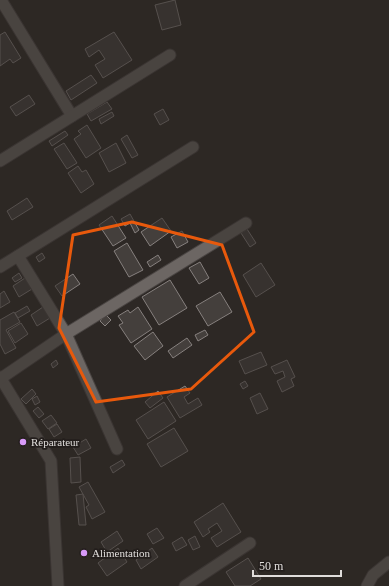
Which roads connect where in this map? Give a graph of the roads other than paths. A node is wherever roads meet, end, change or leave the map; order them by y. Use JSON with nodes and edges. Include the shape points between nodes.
{"nodes":[{"id":1,"x":1,"y":0,"type":"edge"},
{"id":2,"x":170,"y":55,"type":"dead end"},
{"id":3,"x":72,"y":116,"type":"junction"},
{"id":4,"x":193,"y":148,"type":"dead end"},
{"id":5,"x":0,"y":161,"type":"edge"},
{"id":6,"x":246,"y":223,"type":"dead end"},
{"id":7,"x":18,"y":256,"type":"junction"},
{"id":8,"x":0,"y":267,"type":"edge"},
{"id":9,"x":66,"y":334,"type":"junction"},
{"id":10,"x":0,"y":378,"type":"edge"},
{"id":11,"x":117,"y":449,"type":"dead end"},
{"id":12,"x":250,"y":543,"type":"dead end"},
{"id":13,"x":389,"y":562,"type":"edge"},
{"id":14,"x":58,"y":586,"type":"edge"},
{"id":15,"x":185,"y":586,"type":"edge"},
{"id":16,"x":368,"y":586,"type":"edge"}],
"edges":[{"from":1,"to":3,"type":"street"},
{"from":2,"to":3,"type":"street"},
{"from":3,"to":5,"type":"street"},
{"from":4,"to":7,"type":"street"},
{"from":6,"to":9,"type":"street"},
{"from":7,"to":8,"type":"street"},
{"from":7,"to":9,"type":"street"},
{"from":9,"to":10,"type":"street"},
{"from":9,"to":11,"type":"street"},
{"from":10,"to":14,"type":"street","via":[[50,461]]},
{"from":12,"to":15,"type":"street"},
{"from":13,"to":16,"type":"street","via":[[373,576]]}]}
